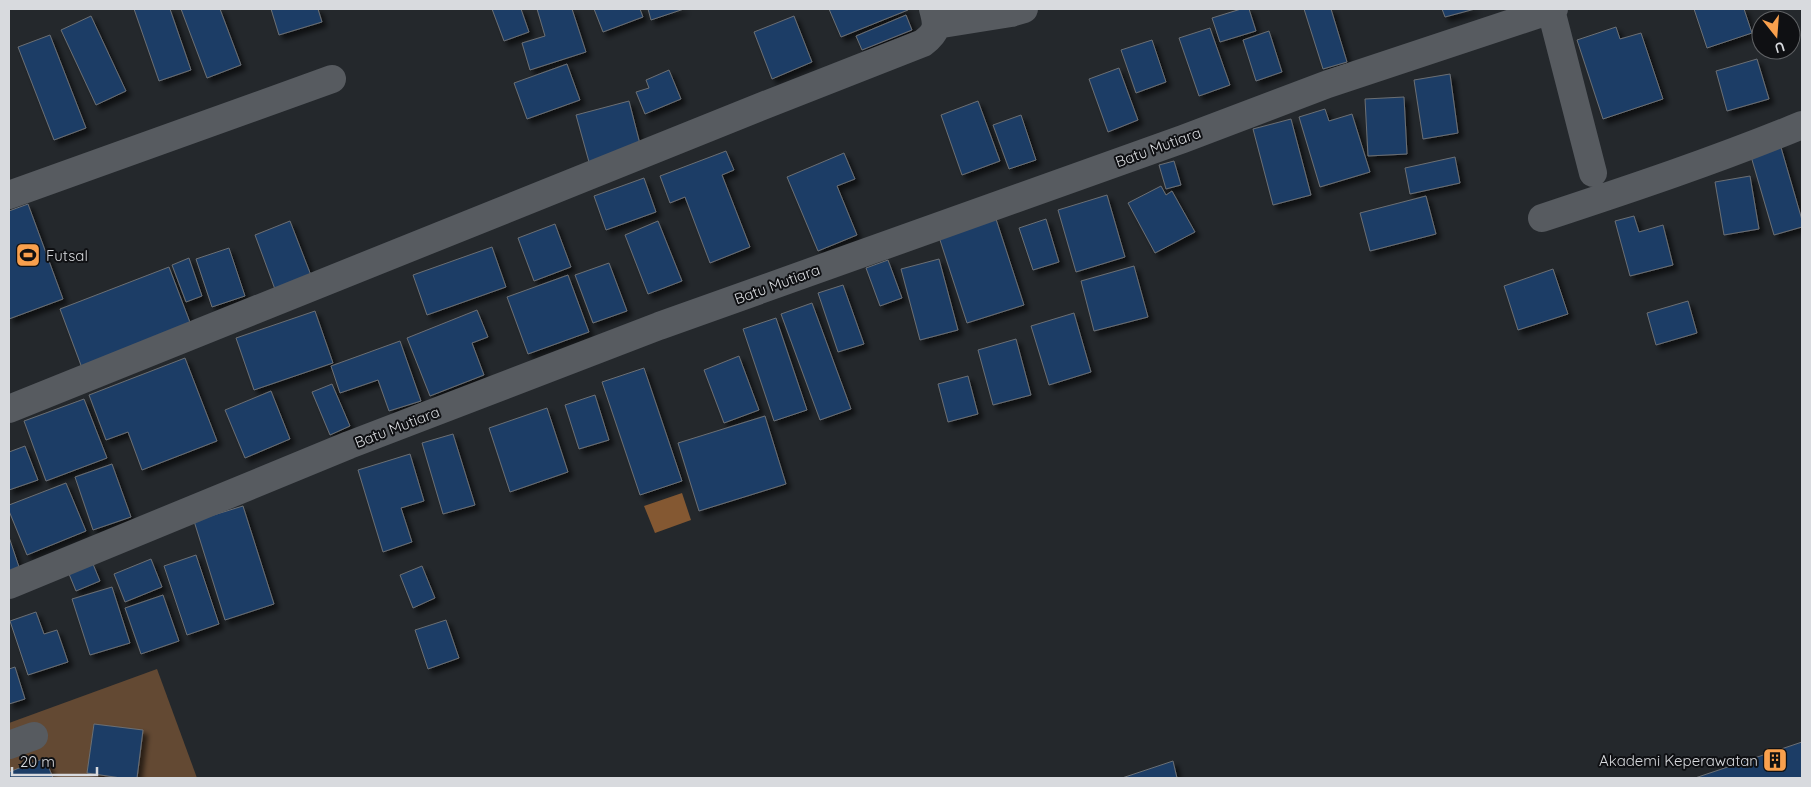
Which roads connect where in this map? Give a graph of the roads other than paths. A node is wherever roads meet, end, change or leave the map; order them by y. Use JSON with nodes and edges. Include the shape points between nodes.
{"nodes":[{"id":1,"x":1024,"y":9,"type":"edge"},
{"id":2,"x":1539,"y":11,"type":"edge"},
{"id":3,"x":934,"y":17,"type":"edge"},
{"id":4,"x":332,"y":79,"type":"dead end"},
{"id":5,"x":1802,"y":125,"type":"edge"},
{"id":6,"x":1593,"y":173,"type":"dead end"},
{"id":7,"x":9,"y":195,"type":"edge"},
{"id":8,"x":1542,"y":218,"type":"dead end"},
{"id":9,"x":9,"y":410,"type":"edge"},
{"id":10,"x":9,"y":585,"type":"edge"},
{"id":11,"x":34,"y":736,"type":"dead end"},
{"id":12,"x":9,"y":745,"type":"edge"}],
"edges":[{"from":1,"to":3,"type":"street","via":[[1011,13]]},
{"from":2,"to":6,"type":"street"},
{"from":2,"to":10,"type":"street","name":"Batu Mutiara","via":[[659,326],[349,446]]},
{"from":3,"to":9,"type":"street","via":[[933,35],[923,43]]},
{"from":4,"to":7,"type":"street"},
{"from":5,"to":8,"type":"street","via":[[1746,148]]},
{"from":11,"to":12,"type":"street"}]}
